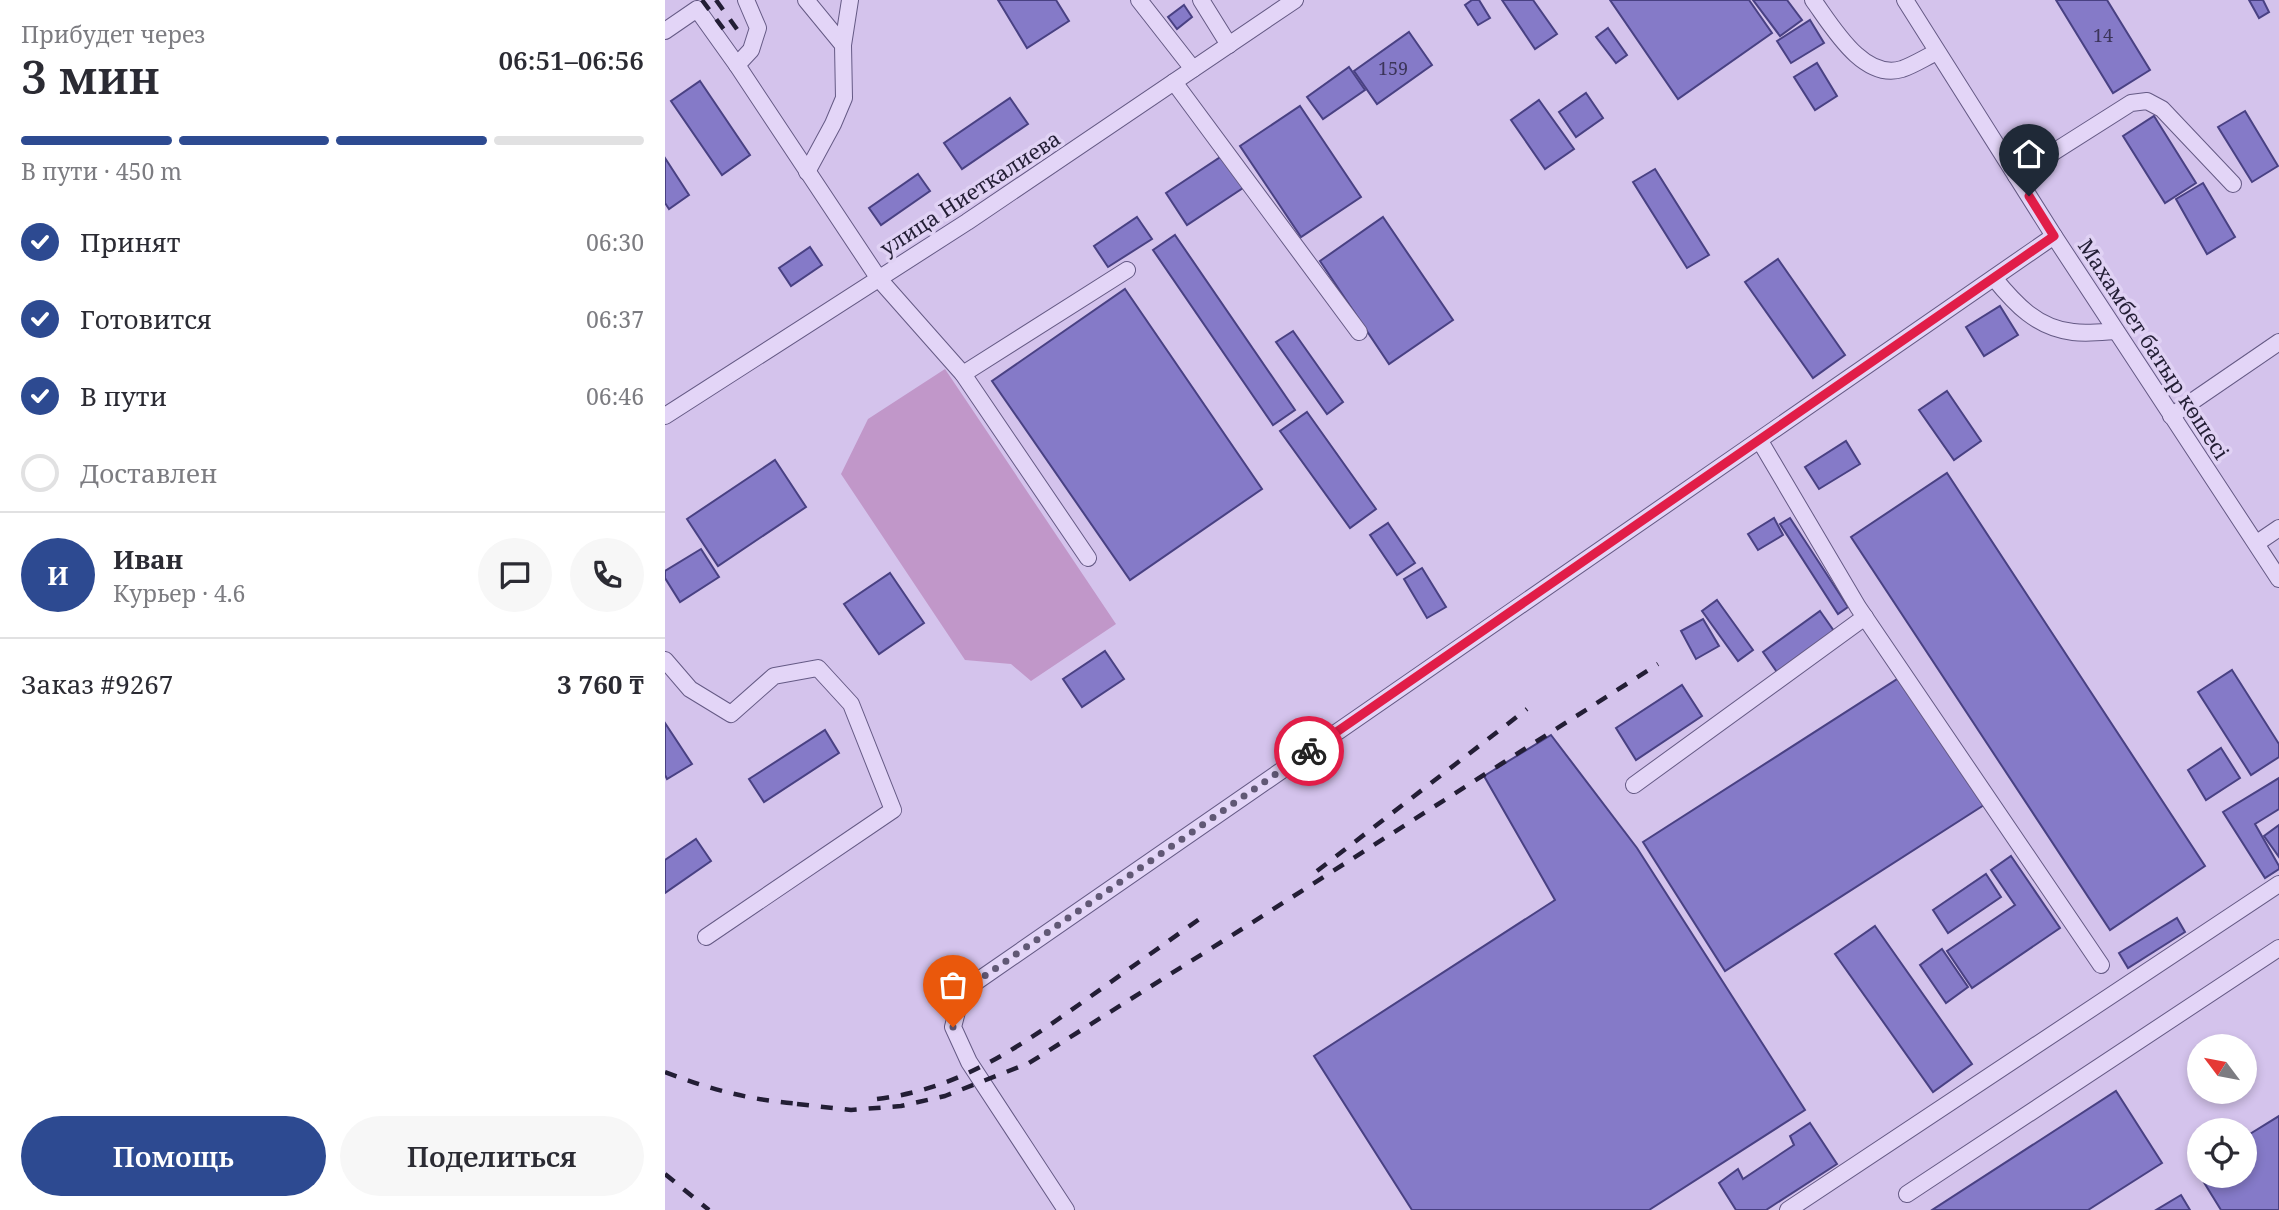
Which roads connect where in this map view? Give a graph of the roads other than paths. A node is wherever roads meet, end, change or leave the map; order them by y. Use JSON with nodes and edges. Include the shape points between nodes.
{"nodes":[{"id":1,"x":746,"y":0,"type":"edge"},
{"id":2,"x":806,"y":0,"type":"edge"},
{"id":3,"x":850,"y":0,"type":"edge"},
{"id":4,"x":1139,"y":0,"type":"edge"},
{"id":5,"x":1201,"y":0,"type":"edge"},
{"id":6,"x":1296,"y":0,"type":"edge"},
{"id":7,"x":1813,"y":0,"type":"edge"},
{"id":8,"x":1905,"y":0,"type":"edge"},
{"id":9,"x":693,"y":5,"type":"edge"},
{"id":10,"x":665,"y":31,"type":"edge"},
{"id":11,"x":843,"y":45,"type":"junction"},
{"id":12,"x":1229,"y":45,"type":"junction"},
{"id":13,"x":1937,"y":52,"type":"junction"},
{"id":14,"x":737,"y":65,"type":"junction"},
{"id":15,"x":1193,"y":69,"type":"junction"},
{"id":16,"x":1174,"y":82,"type":"junction"},
{"id":17,"x":807,"y":172,"type":"junction"},
{"id":18,"x":2016,"y":176,"type":"junction"},
{"id":19,"x":2234,"y":184,"type":"dead end"},
{"id":20,"x":2054,"y":236,"type":"junction"},
{"id":21,"x":1127,"y":270,"type":"dead end"},
{"id":22,"x":1994,"y":278,"type":"junction"},
{"id":23,"x":879,"y":279,"type":"junction"},
{"id":24,"x":2116,"y":331,"type":"junction"},
{"id":25,"x":1359,"y":332,"type":"dead end"},
{"id":26,"x":2279,"y":342,"type":"edge"},
{"id":27,"x":963,"y":374,"type":"junction"},
{"id":28,"x":665,"y":416,"type":"edge"},
{"id":29,"x":2171,"y":416,"type":"junction"},
{"id":30,"x":1760,"y":441,"type":"junction"},
{"id":31,"x":2279,"y":528,"type":"edge"},
{"id":32,"x":2257,"y":543,"type":"junction"},
{"id":33,"x":1088,"y":558,"type":"dead end"},
{"id":34,"x":2279,"y":579,"type":"edge"},
{"id":35,"x":1865,"y":617,"type":"junction"},
{"id":36,"x":665,"y":660,"type":"edge"},
{"id":37,"x":1634,"y":785,"type":"dead end"},
{"id":38,"x":2279,"y":884,"type":"edge"},
{"id":39,"x":706,"y":937,"type":"dead end"},
{"id":40,"x":2279,"y":948,"type":"edge"},
{"id":41,"x":2101,"y":965,"type":"dead end"},
{"id":42,"x":1907,"y":1194,"type":"dead end"},
{"id":43,"x":1066,"y":1210,"type":"edge"},
{"id":44,"x":1788,"y":1210,"type":"edge"}],
"edges":[{"from":1,"to":14,"type":"street","via":[[758,28],[751,51]]},
{"from":2,"to":11,"type":"street"},
{"from":3,"to":11,"type":"street"},
{"from":4,"to":15,"type":"street"},
{"from":5,"to":12,"type":"street"},
{"from":6,"to":12,"type":"street","name":"улица Ниеткалиева"},
{"from":7,"to":13,"type":"street","via":[[1853,55],[1875,68],[1900,70]]},
{"from":8,"to":13,"type":"street","name":"Махамбет батыр көшесі"},
{"from":9,"to":10,"type":"street"},
{"from":9,"to":14,"type":"street"},
{"from":11,"to":17,"type":"street","via":[[844,98]]},
{"from":12,"to":15,"type":"street","name":"улица Ниеткалиева"},
{"from":13,"to":18,"type":"street","name":"Махамбет батыр көшесі"},
{"from":14,"to":17,"type":"street"},
{"from":15,"to":16,"type":"street","name":"улица Ниеткалиева"},
{"from":16,"to":23,"type":"street","name":"улица Ниеткалиева"},
{"from":16,"to":25,"type":"street"},
{"from":17,"to":23,"type":"street"},
{"from":18,"to":19,"type":"street","via":[[2131,103],[2147,101],[2162,110]]},
{"from":18,"to":20,"type":"street","name":"Махамбет батыр көшесі"},
{"from":20,"to":22,"type":"street"},
{"from":20,"to":24,"type":"street","name":"Махамбет батыр көшесі"},
{"from":21,"to":27,"type":"street"},
{"from":22,"to":24,"type":"street","via":[[2024,312],[2042,323],[2071,332]]},
{"from":22,"to":30,"type":"street"},
{"from":23,"to":27,"type":"street"},
{"from":23,"to":28,"type":"street","name":"улица Ниеткалиева"},
{"from":24,"to":29,"type":"street","name":"Махамбет батыр көшесі"},
{"from":26,"to":29,"type":"street"},
{"from":27,"to":33,"type":"street"},
{"from":29,"to":32,"type":"street","name":"Махамбет батыр көшесі"},
{"from":30,"to":35,"type":"street"},
{"from":30,"to":43,"type":"street","via":[[973,984],[959,1004],[953,1027],[969,1062]]},
{"from":31,"to":32,"type":"street"},
{"from":32,"to":34,"type":"street","name":"Махамбет батыр көшесі"},
{"from":35,"to":37,"type":"street"},
{"from":35,"to":41,"type":"street"},
{"from":36,"to":39,"type":"street","via":[[690,689],[731,714],[774,677],[818,668],[851,704],[893,810]]},
{"from":38,"to":44,"type":"street"},
{"from":40,"to":42,"type":"street"}]}
